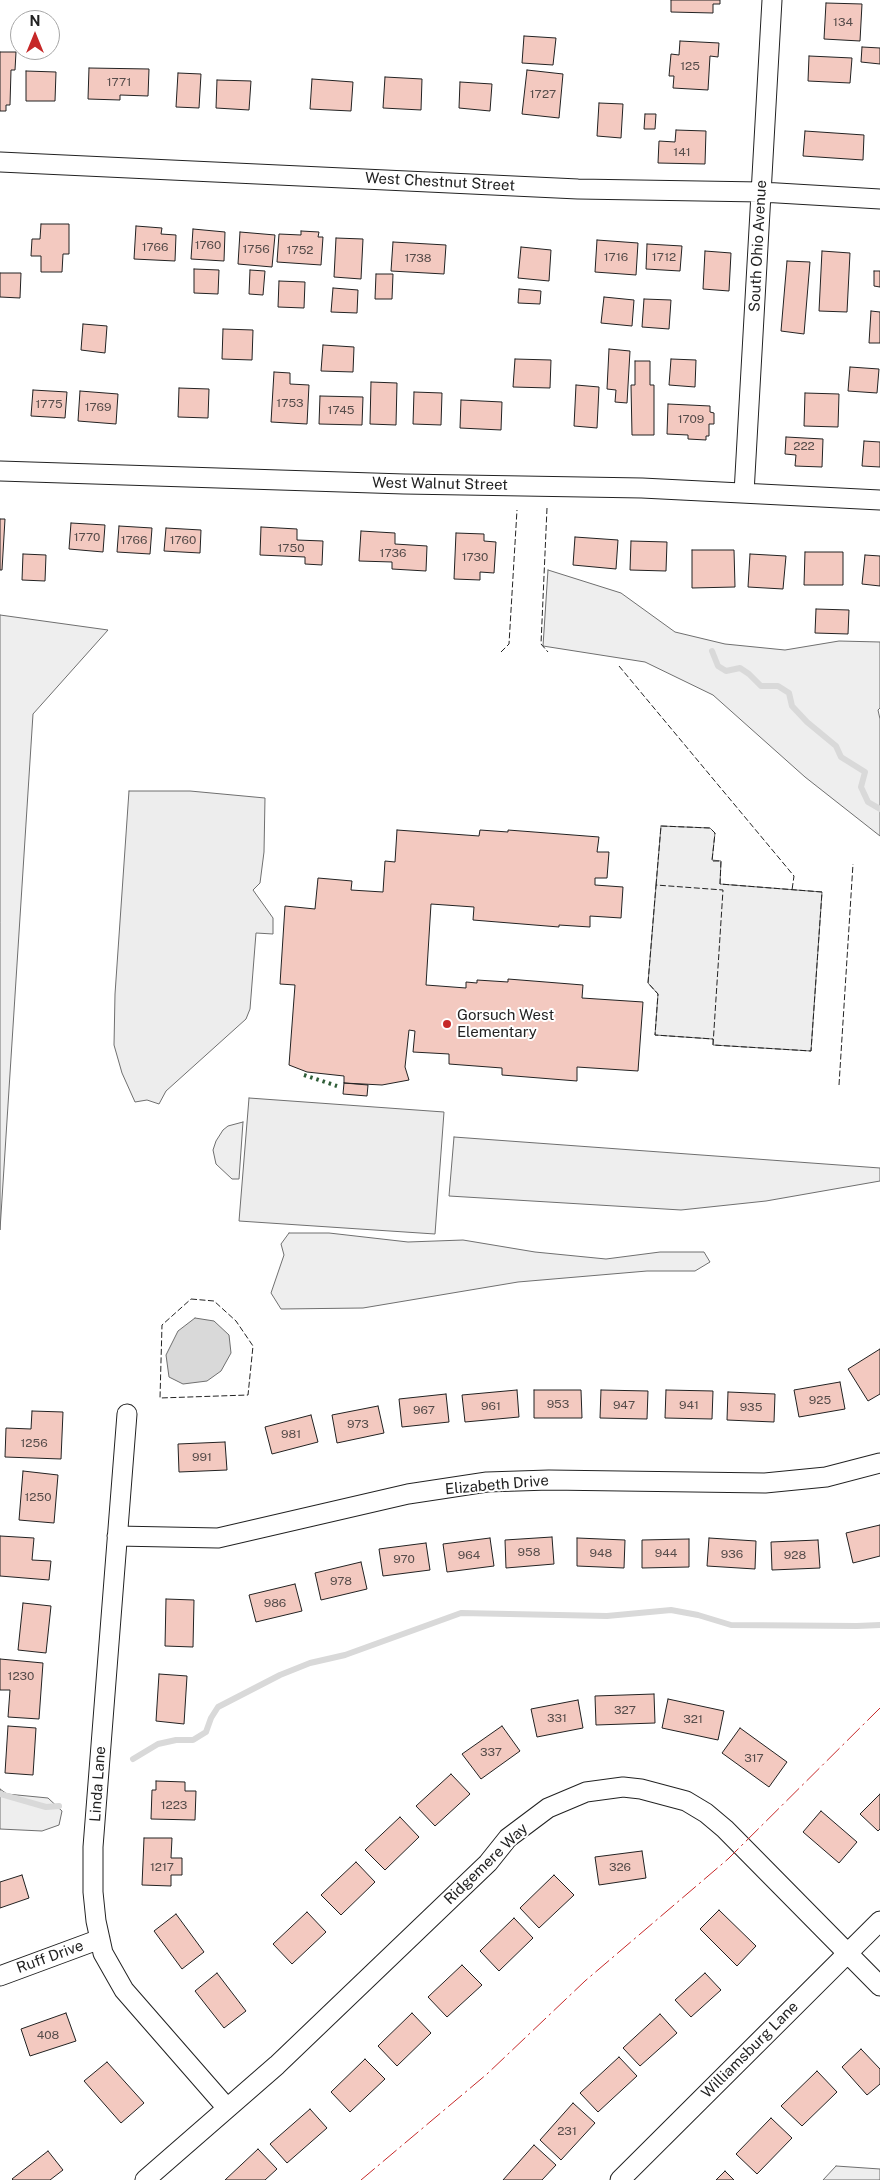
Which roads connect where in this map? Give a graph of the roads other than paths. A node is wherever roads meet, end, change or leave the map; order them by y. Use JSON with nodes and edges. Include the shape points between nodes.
{"nodes":[{"id":1,"x":772,"y":0,"type":"edge"},
{"id":2,"x":0,"y":162,"type":"edge"},
{"id":3,"x":761,"y":192,"type":"junction"},
{"id":4,"x":880,"y":199,"type":"edge"},
{"id":5,"x":0,"y":471,"type":"edge"},
{"id":6,"x":744,"y":493,"type":"junction"},
{"id":7,"x":880,"y":500,"type":"edge"},
{"id":8,"x":127,"y":1414,"type":"dead end"},
{"id":9,"x":880,"y":1463,"type":"edge"},
{"id":10,"x":117,"y":1536,"type":"junction"},
{"id":11,"x":880,"y":1921,"type":"edge"},
{"id":12,"x":100,"y":1939,"type":"junction"},
{"id":13,"x":847,"y":1953,"type":"junction"},
{"id":14,"x":0,"y":1976,"type":"edge"},
{"id":15,"x":880,"y":1986,"type":"edge"},
{"id":16,"x":227,"y":2108,"type":"junction"},
{"id":17,"x":145,"y":2180,"type":"edge"},
{"id":18,"x":620,"y":2180,"type":"edge"}],
"edges":[{"from":1,"to":3,"type":"street","name":"South Ohio Avenue"},
{"from":2,"to":3,"type":"street","name":"West Chestnut Street","via":[[578,189]]},
{"from":3,"to":4,"type":"street","name":"West Chestnut Street"},
{"from":3,"to":6,"type":"street","name":"South Ohio Avenue"},
{"from":5,"to":6,"type":"street","name":"West Walnut Street"},
{"from":6,"to":7,"type":"street","name":"West Walnut Street"},
{"from":8,"to":10,"type":"street","name":"Linda Lane"},
{"from":9,"to":10,"type":"street","name":"Elizabeth Drive","via":[[826,1477],[765,1483],[487,1482],[400,1496],[218,1538]]},
{"from":10,"to":12,"type":"street","name":"Linda Lane","via":[[93,1847],[93,1892]]},
{"from":11,"to":13,"type":"street","name":"Williamsburg Lane"},
{"from":12,"to":14,"type":"street","name":"Ruff Drive"},
{"from":12,"to":16,"type":"street","name":"Linda Lane","via":[[107,1964],[124,1990]]},
{"from":13,"to":15,"type":"street","name":"Ridgemere Way"},
{"from":13,"to":16,"type":"street","name":"Ridgemere Way","via":[[725,1828],[706,1813],[686,1801],[641,1789],[623,1787],[586,1792],[548,1808],[508,1838],[488,1863],[284,2059]]},
{"from":13,"to":18,"type":"street","name":"Williamsburg Lane"},
{"from":16,"to":17,"type":"street","name":"Ridgemere Way"}]}
